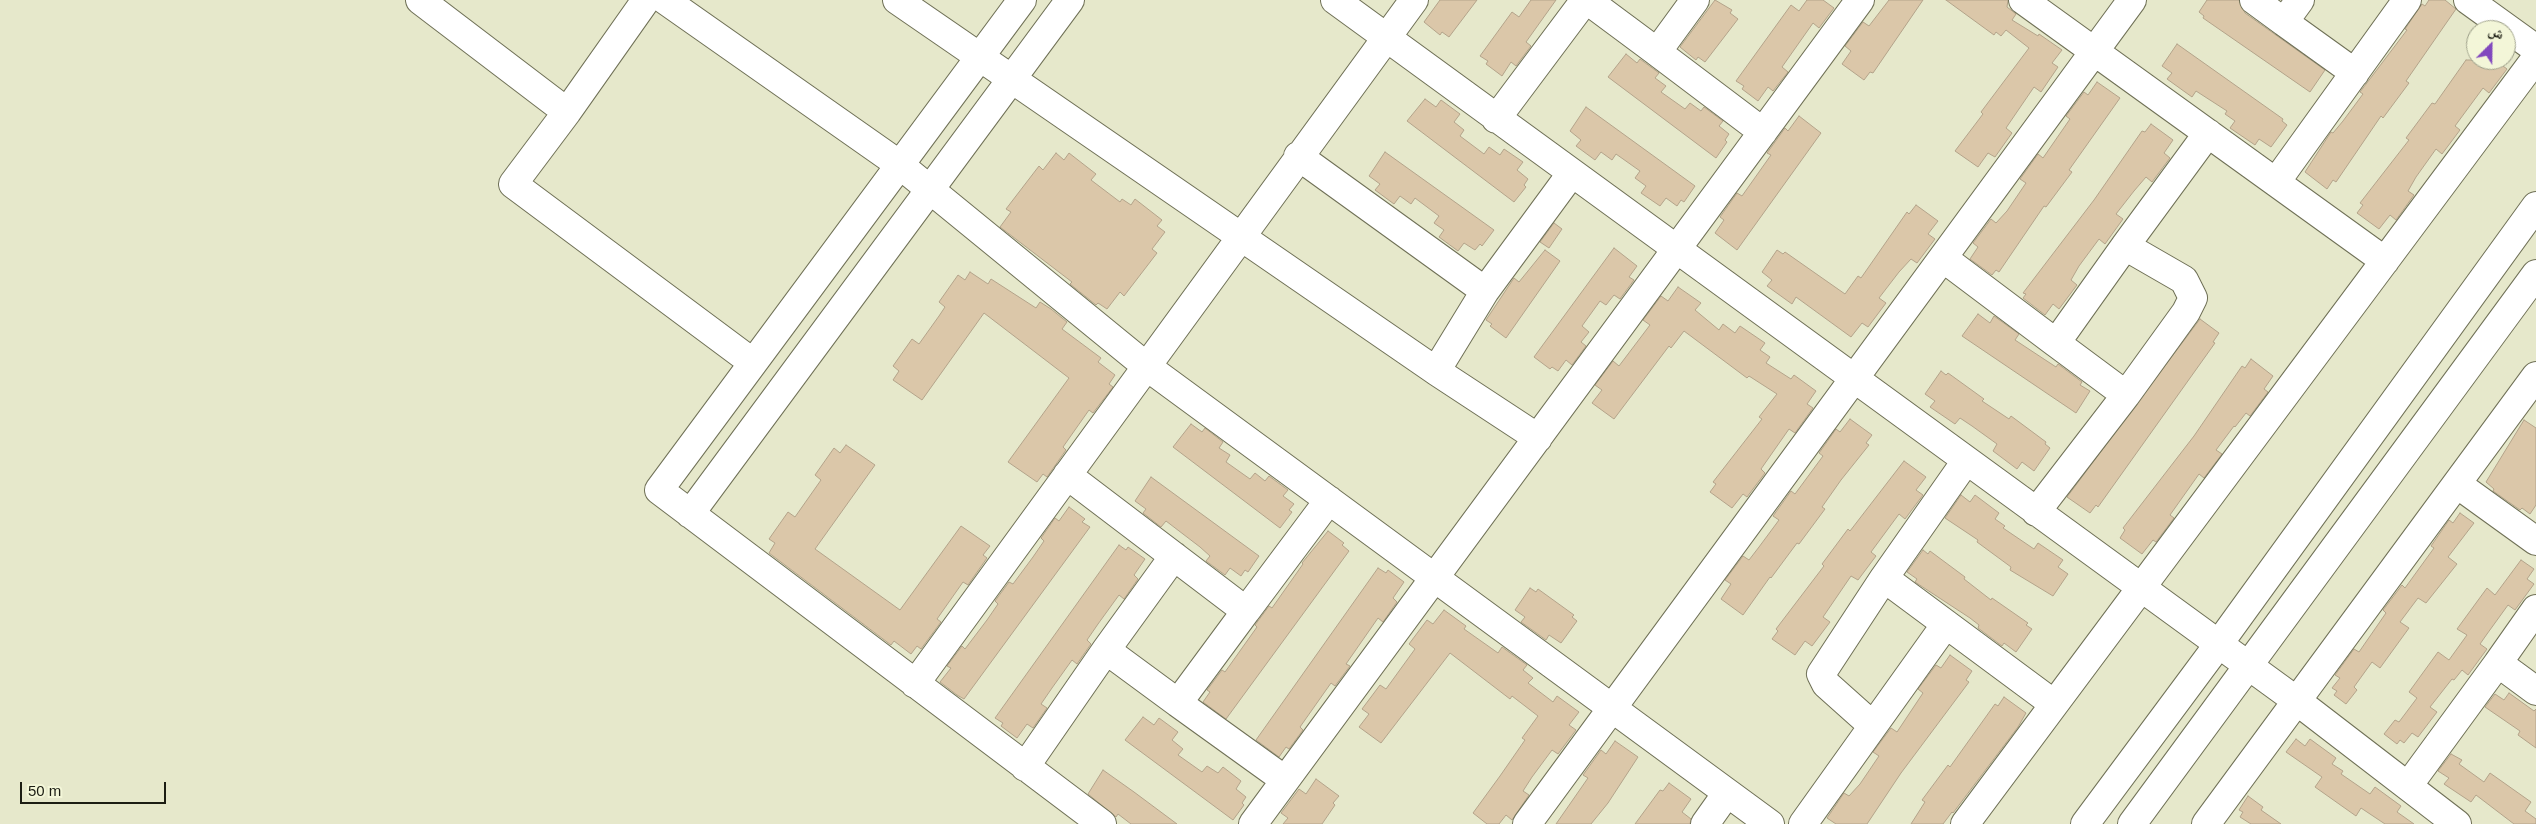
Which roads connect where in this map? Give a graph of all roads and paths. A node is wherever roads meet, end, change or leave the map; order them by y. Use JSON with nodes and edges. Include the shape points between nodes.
{"nodes":[{"id":1,"x":420,"y":0,"type":"edge"},
{"id":2,"x":646,"y":0,"type":"edge"},
{"id":3,"x":665,"y":0,"type":"edge"},
{"id":4,"x":897,"y":0,"type":"edge"},
{"id":5,"x":1022,"y":0,"type":"edge"},
{"id":6,"x":1070,"y":0,"type":"edge"},
{"id":7,"x":1335,"y":0,"type":"edge"},
{"id":8,"x":1414,"y":0,"type":"edge"},
{"id":9,"x":1586,"y":0,"type":"edge"},
{"id":10,"x":1695,"y":0,"type":"edge"},
{"id":11,"x":1860,"y":0,"type":"edge"},
{"id":12,"x":2023,"y":0,"type":"edge"},
{"id":13,"x":2132,"y":0,"type":"edge"},
{"id":14,"x":2254,"y":0,"type":"edge"},
{"id":15,"x":2300,"y":0,"type":"edge"},
{"id":16,"x":2407,"y":0,"type":"edge"},
{"id":17,"x":2468,"y":0,"type":"edge"},
{"id":18,"x":2284,"y":22,"type":"junction"},
{"id":19,"x":1385,"y":38,"type":"junction"},
{"id":20,"x":2536,"y":49,"type":"edge"},
{"id":21,"x":1657,"y":52,"type":"junction"},
{"id":22,"x":2094,"y":52,"type":"junction"},
{"id":23,"x":980,"y":57,"type":"junction"},
{"id":24,"x":2536,"y":58,"type":"edge"},
{"id":25,"x":2354,"y":73,"type":"junction"},
{"id":26,"x":1012,"y":79,"type":"junction"},
{"id":27,"x":567,"y":112,"type":"junction"},
{"id":28,"x":1496,"y":119,"type":"junction"},
{"id":29,"x":1763,"y":132,"type":"junction"},
{"id":30,"x":2208,"y":133,"type":"junction"},
{"id":31,"x":1298,"y":156,"type":"junction"},
{"id":32,"x":900,"y":165,"type":"junction"},
{"id":33,"x":1571,"y":174,"type":"junction"},
{"id":34,"x":2276,"y":182,"type":"junction"},
{"id":35,"x":930,"y":190,"type":"junction"},
{"id":36,"x":2536,"y":206,"type":"edge"},
{"id":37,"x":1240,"y":237,"type":"junction"},
{"id":38,"x":2125,"y":246,"type":"junction"},
{"id":39,"x":1676,"y":250,"type":"junction"},
{"id":40,"x":1943,"y":258,"type":"junction"},
{"id":41,"x":2385,"y":260,"type":"junction"},
{"id":42,"x":2536,"y":274,"type":"edge"},
{"id":43,"x":1485,"y":291,"type":"junction"},
{"id":44,"x":2056,"y":343,"type":"junction"},
{"id":45,"x":752,"y":362,"type":"junction"},
{"id":46,"x":1146,"y":366,"type":"junction"},
{"id":47,"x":1436,"y":371,"type":"junction"},
{"id":48,"x":2536,"y":376,"type":"edge"},
{"id":49,"x":1854,"y":379,"type":"junction"},
{"id":50,"x":2126,"y":395,"type":"junction"},
{"id":51,"x":1538,"y":438,"type":"junction"},
{"id":52,"x":1966,"y":461,"type":"junction"},
{"id":53,"x":1067,"y":475,"type":"junction"},
{"id":54,"x":2457,"y":484,"type":"junction"},
{"id":55,"x":1329,"y":500,"type":"junction"},
{"id":56,"x":2036,"y":512,"type":"junction"},
{"id":57,"x":690,"y":514,"type":"junction"},
{"id":58,"x":2536,"y":541,"type":"edge"},
{"id":59,"x":1174,"y":556,"type":"junction"},
{"id":60,"x":1435,"y":577,"type":"junction"},
{"id":61,"x":1884,"y":578,"type":"junction"},
{"id":62,"x":2140,"y":588,"type":"junction"},
{"id":63,"x":2536,"y":609,"type":"edge"},
{"id":64,"x":1246,"y":611,"type":"junction"},
{"id":65,"x":1946,"y":624,"type":"junction"},
{"id":66,"x":2218,"y":645,"type":"junction"},
{"id":67,"x":1106,"y":650,"type":"junction"},
{"id":68,"x":2498,"y":663,"type":"junction"},
{"id":69,"x":2249,"y":666,"type":"junction"},
{"id":70,"x":915,"y":684,"type":"junction"},
{"id":71,"x":2536,"y":692,"type":"edge"},
{"id":72,"x":2297,"y":700,"type":"junction"},
{"id":73,"x":1178,"y":703,"type":"junction"},
{"id":74,"x":2054,"y":704,"type":"junction"},
{"id":75,"x":1612,"y":707,"type":"junction"},
{"id":76,"x":1873,"y":726,"type":"junction"},
{"id":77,"x":1024,"y":767,"type":"junction"},
{"id":78,"x":1285,"y":780,"type":"junction"},
{"id":79,"x":2408,"y":786,"type":"junction"},
{"id":80,"x":1727,"y":793,"type":"junction"},
{"id":81,"x":2211,"y":822,"type":"edge"},
{"id":82,"x":1102,"y":824,"type":"edge"},
{"id":83,"x":1253,"y":824,"type":"edge"},
{"id":84,"x":1527,"y":824,"type":"edge"},
{"id":85,"x":1704,"y":824,"type":"edge"},
{"id":86,"x":1770,"y":824,"type":"edge"},
{"id":87,"x":1803,"y":824,"type":"edge"},
{"id":88,"x":1965,"y":824,"type":"edge"},
{"id":89,"x":2085,"y":824,"type":"edge"},
{"id":90,"x":2132,"y":824,"type":"edge"},
{"id":91,"x":2457,"y":824,"type":"edge"}],
"edges":[{"from":1,"to":27,"type":"street"},
{"from":2,"to":27,"type":"street"},
{"from":3,"to":32,"type":"street"},
{"from":4,"to":23,"type":"street"},
{"from":5,"to":23,"type":"street"},
{"from":6,"to":26,"type":"street"},
{"from":7,"to":19,"type":"street"},
{"from":8,"to":19,"type":"street"},
{"from":9,"to":21,"type":"street"},
{"from":9,"to":28,"type":"street"},
{"from":10,"to":21,"type":"street"},
{"from":11,"to":29,"type":"street"},
{"from":12,"to":22,"type":"street"},
{"from":13,"to":22,"type":"street"},
{"from":14,"to":18,"type":"street"},
{"from":15,"to":18,"type":"street"},
{"from":16,"to":25,"type":"street"},
{"from":17,"to":20,"type":"street"},
{"from":18,"to":25,"type":"street"},
{"from":19,"to":28,"type":"street"},
{"from":19,"to":31,"type":"street"},
{"from":21,"to":29,"type":"street"},
{"from":22,"to":30,"type":"street"},
{"from":22,"to":40,"type":"street"},
{"from":23,"to":26,"type":"street"},
{"from":23,"to":32,"type":"street"},
{"from":24,"to":41,"type":"street"},
{"from":25,"to":34,"type":"street"},
{"from":26,"to":35,"type":"street"},
{"from":26,"to":37,"type":"street"},
{"from":27,"to":45,"type":"street","via":[[513,184]]},
{"from":28,"to":33,"type":"street"},
{"from":29,"to":39,"type":"street"},
{"from":30,"to":34,"type":"street"},
{"from":30,"to":38,"type":"street"},
{"from":31,"to":37,"type":"street"},
{"from":31,"to":43,"type":"street"},
{"from":32,"to":35,"type":"street"},
{"from":32,"to":45,"type":"street"},
{"from":33,"to":39,"type":"street"},
{"from":33,"to":43,"type":"street"},
{"from":34,"to":41,"type":"street"},
{"from":35,"to":46,"type":"street"},
{"from":35,"to":57,"type":"street"},
{"from":36,"to":66,"type":"street"},
{"from":37,"to":46,"type":"street"},
{"from":37,"to":47,"type":"street"},
{"from":38,"to":44,"type":"street"},
{"from":38,"to":50,"type":"street","via":[[2184,280],[2193,298]]},
{"from":39,"to":49,"type":"street"},
{"from":39,"to":51,"type":"street"},
{"from":40,"to":44,"type":"street"},
{"from":40,"to":49,"type":"street"},
{"from":41,"to":62,"type":"street"},
{"from":42,"to":69,"type":"street"},
{"from":43,"to":47,"type":"street"},
{"from":44,"to":50,"type":"street"},
{"from":45,"to":57,"type":"street","via":[[659,490]]},
{"from":46,"to":53,"type":"street"},
{"from":46,"to":55,"type":"street"},
{"from":47,"to":51,"type":"street"},
{"from":48,"to":54,"type":"street"},
{"from":49,"to":52,"type":"street"},
{"from":49,"to":75,"type":"street"},
{"from":50,"to":56,"type":"street"},
{"from":51,"to":60,"type":"street"},
{"from":52,"to":56,"type":"street"},
{"from":52,"to":61,"type":"street"},
{"from":53,"to":59,"type":"street"},
{"from":53,"to":70,"type":"street"},
{"from":54,"to":58,"type":"street"},
{"from":54,"to":72,"type":"street"},
{"from":55,"to":60,"type":"street"},
{"from":55,"to":64,"type":"street"},
{"from":56,"to":62,"type":"street"},
{"from":57,"to":70,"type":"street"},
{"from":59,"to":64,"type":"street"},
{"from":59,"to":67,"type":"street"},
{"from":60,"to":75,"type":"street"},
{"from":60,"to":78,"type":"street"},
{"from":61,"to":65,"type":"street"},
{"from":61,"to":76,"type":"street","via":[[1821,674],[1826,684]]},
{"from":62,"to":66,"type":"street"},
{"from":62,"to":74,"type":"street"},
{"from":63,"to":68,"type":"street"},
{"from":64,"to":73,"type":"street"},
{"from":65,"to":74,"type":"street"},
{"from":65,"to":76,"type":"street"},
{"from":66,"to":69,"type":"street"},
{"from":66,"to":89,"type":"street"},
{"from":67,"to":73,"type":"street"},
{"from":67,"to":77,"type":"street"},
{"from":68,"to":71,"type":"street"},
{"from":68,"to":79,"type":"street"},
{"from":69,"to":72,"type":"street"},
{"from":69,"to":90,"type":"street"},
{"from":70,"to":77,"type":"street"},
{"from":72,"to":79,"type":"street"},
{"from":72,"to":81,"type":"street"},
{"from":73,"to":78,"type":"street"},
{"from":74,"to":88,"type":"street"},
{"from":75,"to":80,"type":"street"},
{"from":75,"to":84,"type":"street"},
{"from":76,"to":87,"type":"street"},
{"from":77,"to":82,"type":"street"},
{"from":78,"to":83,"type":"street"},
{"from":79,"to":91,"type":"street"},
{"from":80,"to":85,"type":"street"},
{"from":80,"to":86,"type":"street"}]}
